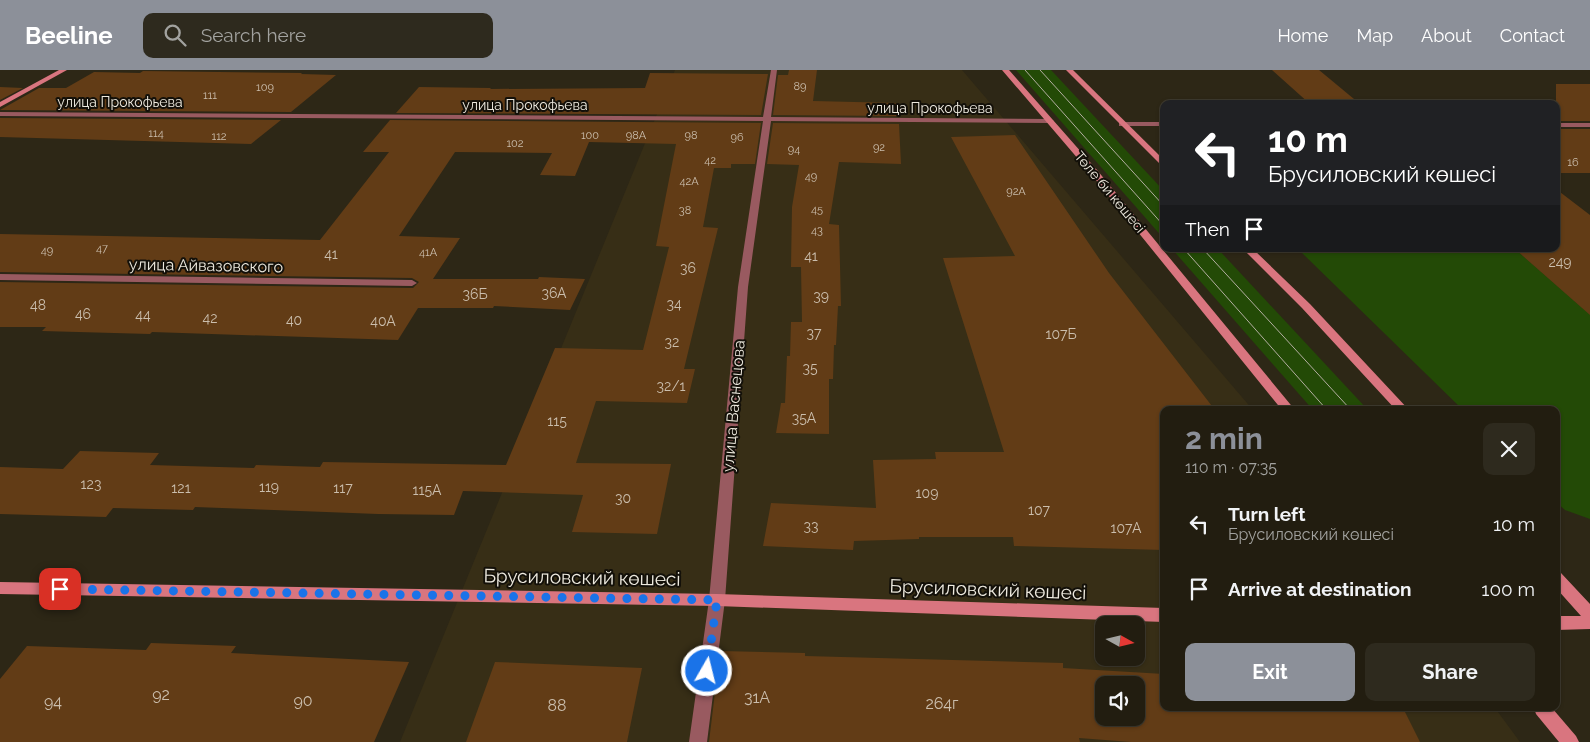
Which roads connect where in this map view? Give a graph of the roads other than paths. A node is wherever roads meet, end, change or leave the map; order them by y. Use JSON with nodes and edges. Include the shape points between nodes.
{"nodes":[{"id":1,"x":64,"y":70,"type":"edge"},
{"id":2,"x":774,"y":70,"type":"edge"},
{"id":3,"x":1005,"y":70,"type":"edge"},
{"id":4,"x":1070,"y":70,"type":"edge"},
{"id":5,"x":0,"y":105,"type":"edge"},
{"id":6,"x":0,"y":114,"type":"edge"},
{"id":7,"x":766,"y":120,"type":"junction"},
{"id":8,"x":1050,"y":121,"type":"junction"},
{"id":9,"x":1122,"y":124,"type":"junction"},
{"id":10,"x":1160,"y":124,"type":"edge"},
{"id":11,"x":1560,"y":125,"type":"edge"},
{"id":12,"x":1590,"y":125,"type":"edge"},
{"id":13,"x":1160,"y":161,"type":"edge"},
{"id":14,"x":1160,"y":252,"type":"edge"},
{"id":15,"x":1160,"y":252,"type":"edge"},
{"id":16,"x":1251,"y":252,"type":"edge"},
{"id":17,"x":0,"y":277,"type":"edge"},
{"id":18,"x":412,"y":283,"type":"dead end"},
{"id":19,"x":1286,"y":406,"type":"edge"},
{"id":20,"x":1399,"y":406,"type":"edge"},
{"id":21,"x":1560,"y":582,"type":"edge"},
{"id":22,"x":0,"y":588,"type":"edge"},
{"id":23,"x":717,"y":600,"type":"junction"},
{"id":24,"x":1160,"y":615,"type":"edge"},
{"id":25,"x":1590,"y":616,"type":"edge"},
{"id":26,"x":1590,"y":622,"type":"edge"},
{"id":27,"x":1560,"y":623,"type":"edge"},
{"id":28,"x":1544,"y":711,"type":"edge"},
{"id":29,"x":698,"y":742,"type":"edge"},
{"id":30,"x":1570,"y":742,"type":"edge"}],
"edges":[{"from":1,"to":5,"type":"main road"},
{"from":2,"to":7,"type":"street","name":"улица Васнецова"},
{"from":3,"to":8,"type":"main road","name":"Төле би көшесі"},
{"from":4,"to":9,"type":"main road"},
{"from":6,"to":7,"type":"street","name":"улица Прокофьева"},
{"from":7,"to":8,"type":"street","name":"улица Прокофьева"},
{"from":7,"to":23,"type":"street","name":"улица Васнецова","via":[[743,287]]},
{"from":8,"to":14,"type":"main road","name":"Төле би көшесі"},
{"from":9,"to":10,"type":"street"},
{"from":9,"to":13,"type":"main road"},
{"from":11,"to":12,"type":"street"},
{"from":15,"to":19,"type":"main road","name":"Төле би көшесі"},
{"from":16,"to":20,"type":"main road"},
{"from":17,"to":18,"type":"street","name":"улица Айвазовского"},
{"from":21,"to":25,"type":"main road"},
{"from":22,"to":23,"type":"main road","name":"Брусиловский көшесі"},
{"from":23,"to":24,"type":"main road","name":"Брусиловский көшесі"},
{"from":23,"to":29,"type":"street","name":"улица Васнецова"},
{"from":26,"to":27,"type":"main road"},
{"from":28,"to":30,"type":"main road"}]}
